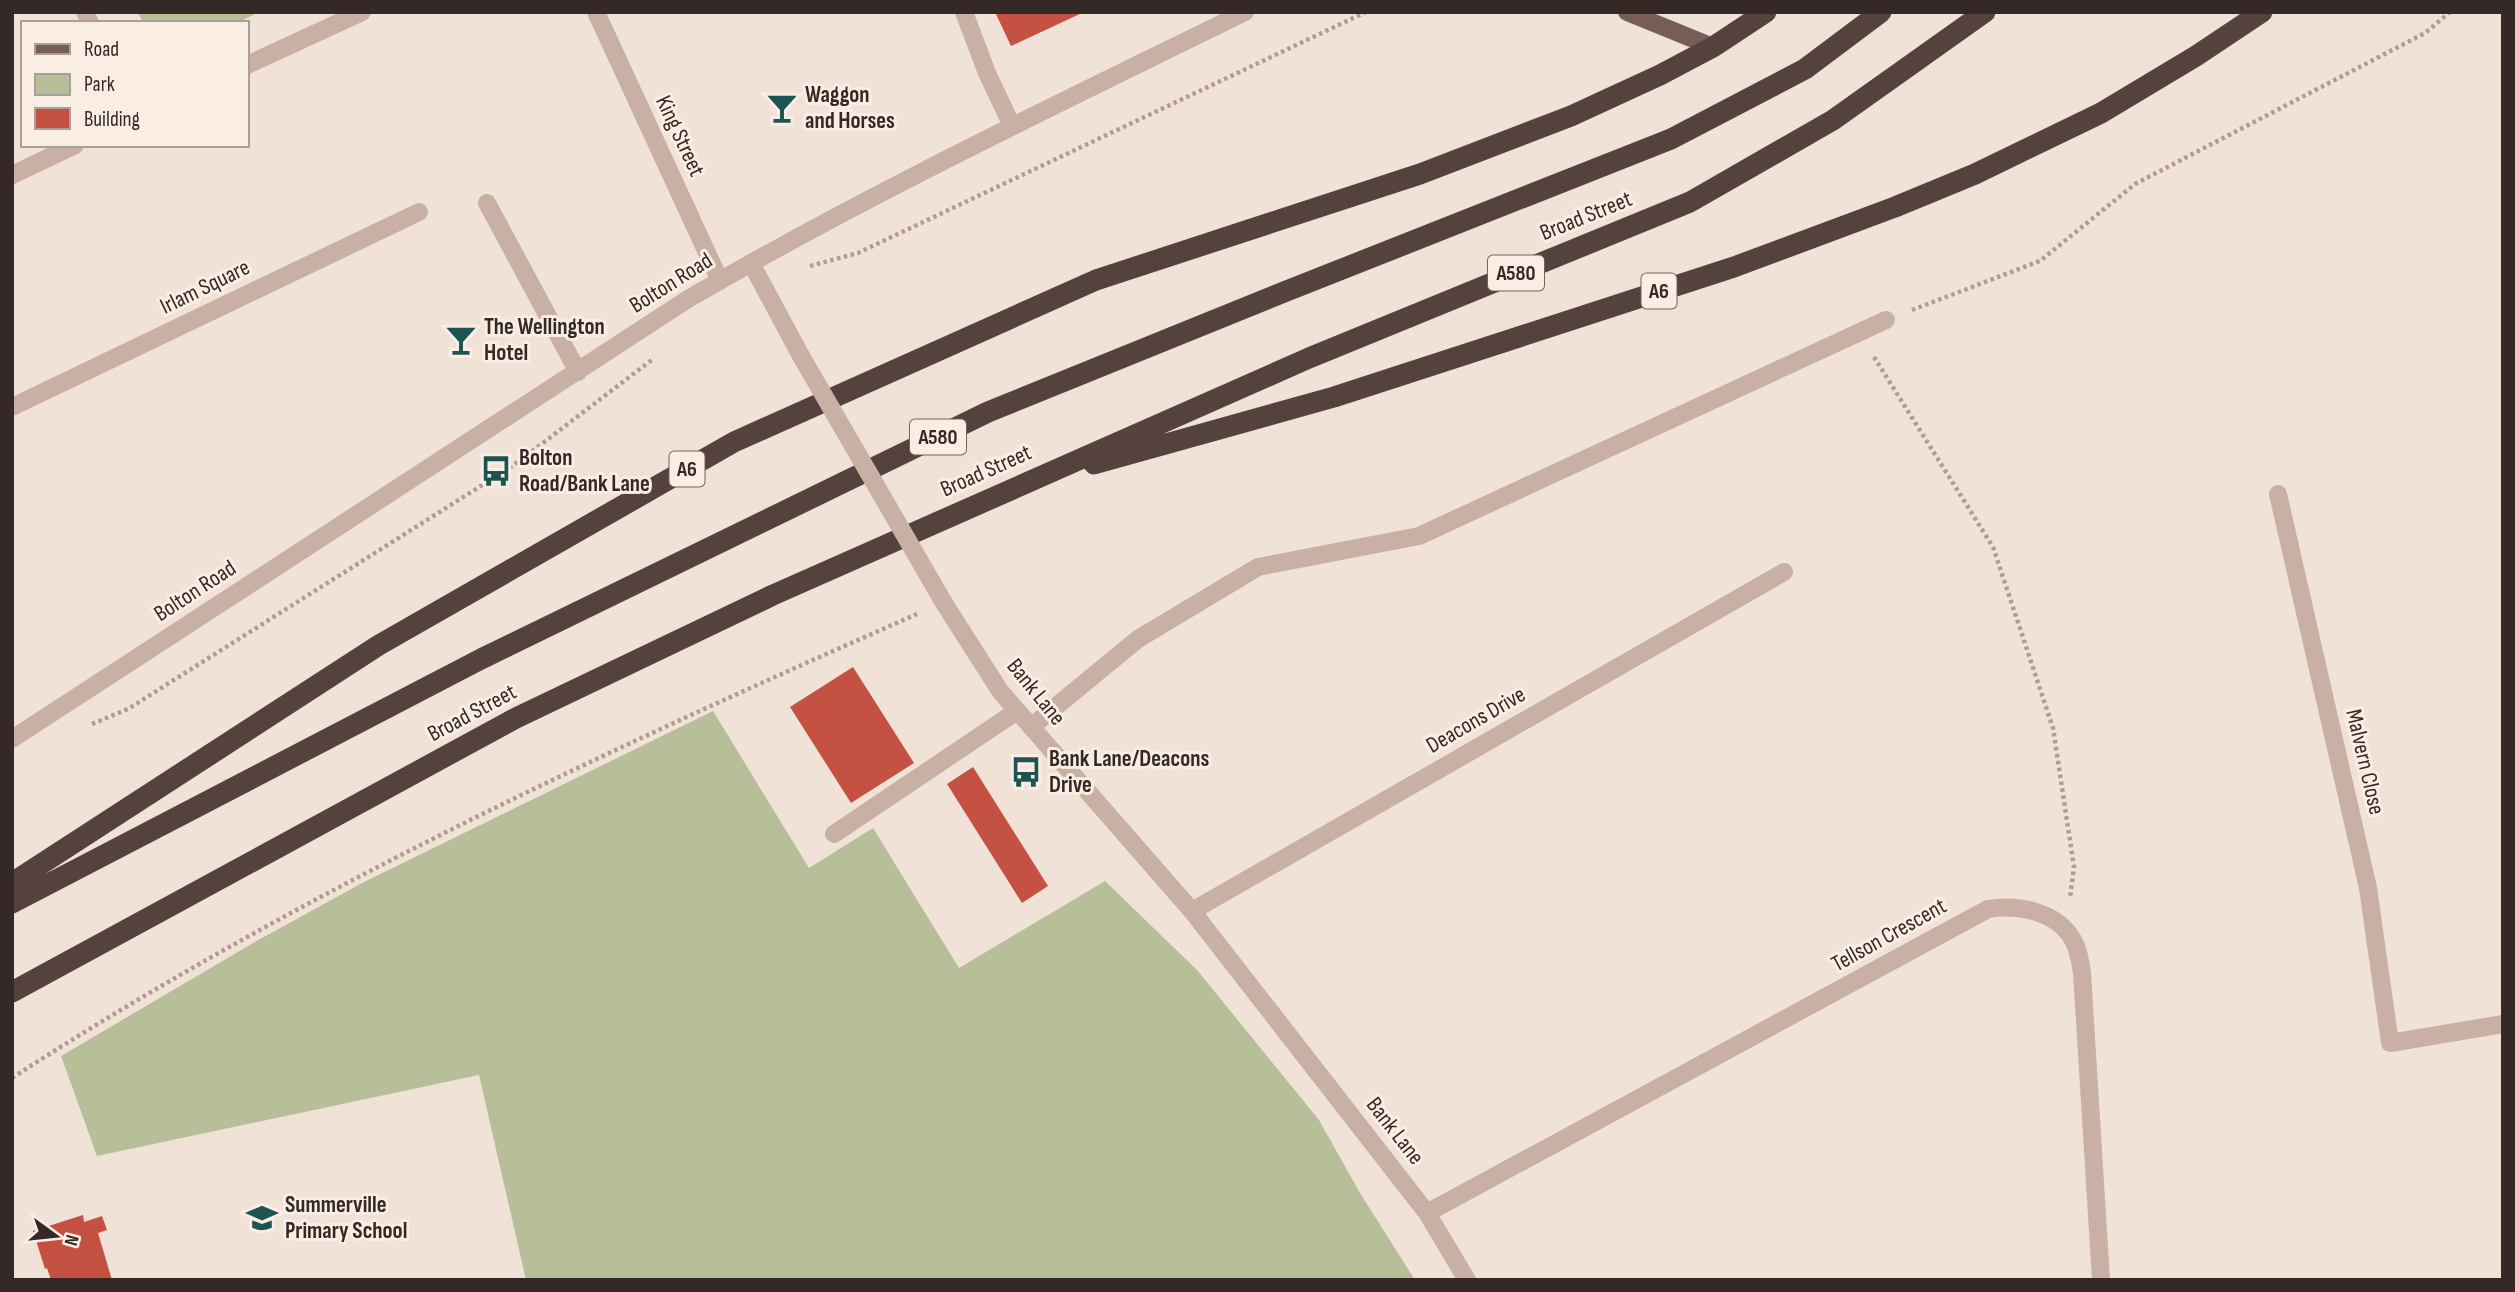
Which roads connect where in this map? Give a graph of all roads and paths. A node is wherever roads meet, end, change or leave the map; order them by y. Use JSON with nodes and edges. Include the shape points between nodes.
{"nodes":[{"id":1,"x":362,"y":12,"type":"edge"},
{"id":2,"x":596,"y":12,"type":"edge"},
{"id":3,"x":964,"y":12,"type":"edge"},
{"id":4,"x":1245,"y":12,"type":"edge"},
{"id":5,"x":1366,"y":12,"type":"edge"},
{"id":6,"x":1627,"y":12,"type":"edge"},
{"id":7,"x":1766,"y":12,"type":"edge"},
{"id":8,"x":1881,"y":12,"type":"edge"},
{"id":9,"x":1985,"y":12,"type":"edge"},
{"id":10,"x":2262,"y":12,"type":"edge"},
{"id":11,"x":2450,"y":12,"type":"edge"},
{"id":12,"x":1713,"y":47,"type":"junction"},
{"id":13,"x":248,"y":65,"type":"edge"},
{"id":14,"x":1012,"y":126,"type":"junction"},
{"id":15,"x":71,"y":147,"type":"edge"},
{"id":16,"x":12,"y":175,"type":"edge"},
{"id":17,"x":488,"y":203,"type":"dead end"},
{"id":18,"x":419,"y":212,"type":"dead end"},
{"id":19,"x":751,"y":263,"type":"junction"},
{"id":20,"x":797,"y":269,"type":"dead end"},
{"id":21,"x":720,"y":281,"type":"junction"},
{"id":22,"x":1886,"y":320,"type":"joint"},
{"id":23,"x":1859,"y":333,"type":"junction"},
{"id":24,"x":663,"y":352,"type":"dead end"},
{"id":25,"x":578,"y":372,"type":"junction"},
{"id":26,"x":12,"y":407,"type":"edge"},
{"id":27,"x":1021,"y":485,"type":"junction"},
{"id":28,"x":2278,"y":494,"type":"dead end"},
{"id":29,"x":1784,"y":572,"type":"dead end"},
{"id":30,"x":944,"y":603,"type":"junction"},
{"id":31,"x":1017,"y":711,"type":"junction"},
{"id":32,"x":90,"y":724,"type":"dead end"},
{"id":33,"x":1031,"y":727,"type":"junction"},
{"id":34,"x":12,"y":739,"type":"edge"},
{"id":35,"x":834,"y":834,"type":"dead end"},
{"id":36,"x":12,"y":883,"type":"edge"},
{"id":37,"x":12,"y":903,"type":"edge"},
{"id":38,"x":1192,"y":911,"type":"junction"},
{"id":39,"x":2060,"y":925,"type":"junction"},
{"id":40,"x":12,"y":992,"type":"edge"},
{"id":41,"x":2503,"y":1024,"type":"edge"},
{"id":42,"x":12,"y":1078,"type":"edge"},
{"id":43,"x":1427,"y":1213,"type":"junction"},
{"id":44,"x":1467,"y":1280,"type":"edge"},
{"id":45,"x":2101,"y":1280,"type":"edge"}],
"edges":[{"from":1,"to":13,"type":"street"},
{"from":2,"to":21,"type":"street","name":"King Street"},
{"from":3,"to":14,"type":"street"},
{"from":4,"to":14,"type":"street","name":"Bolton Road"},
{"from":5,"to":20,"type":"path","via":[[858,253]]},
{"from":6,"to":12,"type":"main road"},
{"from":7,"to":12,"type":"highway","number":"A6"},
{"from":8,"to":37,"type":"highway","name":"Broad Street","number":"A580","via":[[1805,69],[1671,139],[988,412],[481,659]]},
{"from":9,"to":27,"type":"highway","name":"Broad Street","number":"A580","via":[[1833,120],[1690,201],[1309,358]]},
{"from":10,"to":27,"type":"highway","number":"A6","via":[[2148,86],[2053,138],[1815,238],[1334,397]]},
{"from":11,"to":22,"type":"path","via":[[2425,33],[2135,184],[2040,261]]},
{"from":12,"to":36,"type":"highway","number":"A6","via":[[1571,116],[1433,169],[1096,280],[734,442],[379,645]]},
{"from":14,"to":19,"type":"street","name":"Bolton Road"},
{"from":15,"to":16,"type":"street"},
{"from":17,"to":25,"type":"street"},
{"from":18,"to":26,"type":"street","name":"Irlam Square"},
{"from":19,"to":21,"type":"street","name":"Bolton Road"},
{"from":19,"to":30,"type":"street","name":"Bank Lane","bridge":true},
{"from":21,"to":25,"type":"street","name":"Bolton Road"},
{"from":22,"to":23,"type":"street"},
{"from":23,"to":33,"type":"street","via":[[1419,536],[1258,567],[1138,639]]},
{"from":23,"to":39,"type":"path","via":[[1993,547],[2053,728],[2074,867],[2068,908]]},
{"from":24,"to":32,"type":"path","via":[[514,465],[128,709]]},
{"from":25,"to":34,"type":"street","name":"Bolton Road"},
{"from":27,"to":40,"type":"highway","name":"Broad Street","number":"A6","via":[[773,595],[516,718]]},
{"from":28,"to":41,"type":"street","name":"Malvern Close","via":[[2368,888],[2390,1043]]},
{"from":29,"to":38,"type":"street","name":"Deacons Drive"},
{"from":30,"to":31,"type":"street","name":"Bank Lane"},
{"from":30,"to":42,"type":"path","via":[[752,686],[333,889],[94,1025]]},
{"from":31,"to":33,"type":"street","name":"Bank Lane"},
{"from":31,"to":35,"type":"street"},
{"from":33,"to":38,"type":"street","name":"Bank Lane"},
{"from":38,"to":43,"type":"street","name":"Bank Lane"},
{"from":39,"to":43,"type":"street","name":"Tellson Crescent","via":[[2026,908],[1988,909]]},
{"from":39,"to":45,"type":"street","name":"Tellson Crescent","via":[[2079,953],[2082,973]]},
{"from":43,"to":44,"type":"street","name":"Bank Lane"}]}
